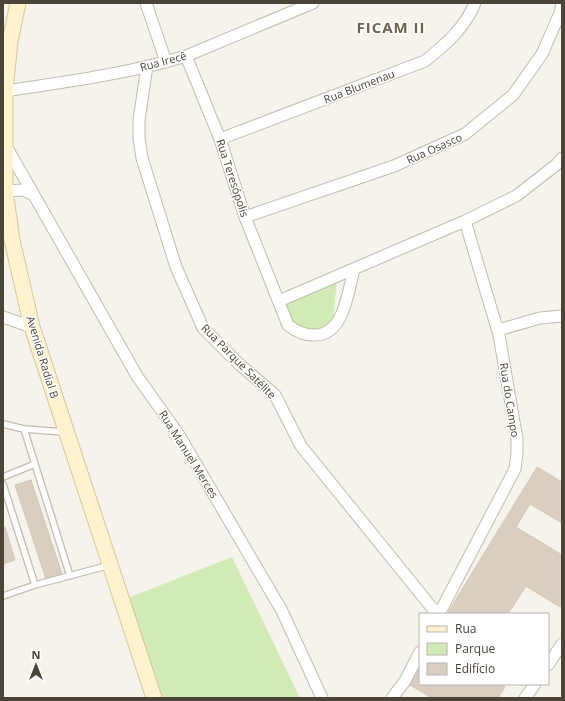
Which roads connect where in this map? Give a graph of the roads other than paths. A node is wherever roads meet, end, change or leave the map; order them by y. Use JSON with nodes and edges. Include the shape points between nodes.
{"nodes":[{"id":1,"x":18,"y":3,"type":"edge"},
{"id":2,"x":146,"y":3,"type":"edge"},
{"id":3,"x":313,"y":3,"type":"edge"},
{"id":4,"x":475,"y":3,"type":"edge"},
{"id":5,"x":562,"y":3,"type":"edge"},
{"id":6,"x":186,"y":56,"type":"junction"},
{"id":7,"x":166,"y":62,"type":"junction"},
{"id":8,"x":147,"y":66,"type":"junction"},
{"id":9,"x":5,"y":91,"type":"junction"},
{"id":10,"x":220,"y":139,"type":"junction"},
{"id":11,"x":5,"y":144,"type":"junction"},
{"id":12,"x":562,"y":158,"type":"edge"},
{"id":13,"x":5,"y":191,"type":"junction"},
{"id":14,"x":34,"y":195,"type":"junction"},
{"id":15,"x":245,"y":217,"type":"junction"},
{"id":16,"x":465,"y":221,"type":"junction"},
{"id":17,"x":354,"y":269,"type":"junction"},
{"id":18,"x":279,"y":301,"type":"junction"},
{"id":19,"x":562,"y":316,"type":"edge"},
{"id":20,"x":3,"y":317,"type":"edge"},
{"id":21,"x":32,"y":327,"type":"junction"},
{"id":22,"x":498,"y":330,"type":"junction"},
{"id":23,"x":3,"y":424,"type":"edge"},
{"id":24,"x":24,"y":429,"type":"junction"},
{"id":25,"x":67,"y":432,"type":"junction"},
{"id":26,"x":35,"y":464,"type":"junction"},
{"id":27,"x":3,"y":477,"type":"edge"},
{"id":28,"x":3,"y":484,"type":"edge"},
{"id":29,"x":110,"y":565,"type":"junction"},
{"id":30,"x":70,"y":576,"type":"junction"},
{"id":31,"x":35,"y":586,"type":"junction"},
{"id":32,"x":3,"y":596,"type":"edge"},
{"id":33,"x":437,"y":613,"type":"edge"},
{"id":34,"x":439,"y":613,"type":"edge"},
{"id":35,"x":562,"y":644,"type":"edge"},
{"id":36,"x":419,"y":654,"type":"edge"},
{"id":37,"x":549,"y":663,"type":"edge"},
{"id":38,"x":534,"y":685,"type":"edge"},
{"id":39,"x":154,"y":698,"type":"edge"},
{"id":40,"x":322,"y":698,"type":"edge"},
{"id":41,"x":392,"y":698,"type":"edge"},
{"id":42,"x":525,"y":698,"type":"edge"}],
"edges":[{"from":1,"to":9,"type":"main road","name":"Avenida Radial B","via":[[10,41]]},
{"from":2,"to":7,"type":"street"},
{"from":3,"to":6,"type":"street","name":"Rua Irecê"},
{"from":4,"to":10,"type":"street","name":"Rua Blumenau","via":[[457,32],[425,62]]},
{"from":5,"to":15,"type":"street","name":"Rua Osasco","via":[[542,54],[513,95],[466,134],[394,166]]},
{"from":6,"to":7,"type":"street","name":"Rua Irecê"},
{"from":6,"to":10,"type":"street","name":"Rua Teresópolis"},
{"from":7,"to":8,"type":"street","name":"Rua Irecê"},
{"from":8,"to":9,"type":"street","name":"Rua Irecê","via":[[105,76]]},
{"from":8,"to":33,"type":"street","name":"Rua Parque Satélite","via":[[139,120],[142,158],[176,267],[203,328],[239,364],[276,395],[301,446]]},
{"from":9,"to":11,"type":"main road","name":"Avenida Radial B"},
{"from":10,"to":15,"type":"street","name":"Rua Teresópolis"},
{"from":11,"to":13,"type":"main road","name":"Avenida Radial B"},
{"from":11,"to":14,"type":"street","name":"Rua Manuel Merces"},
{"from":12,"to":16,"type":"street","via":[[556,166],[516,196]]},
{"from":13,"to":14,"type":"street","via":[[23,190]]},
{"from":13,"to":21,"type":"main road","name":"Avenida Radial B","via":[[12,240]]},
{"from":14,"to":40,"type":"street","name":"Rua Manuel Merces","via":[[137,376],[180,435],[282,611]]},
{"from":15,"to":18,"type":"street","name":"Rua Teresópolis"},
{"from":16,"to":17,"type":"street"},
{"from":16,"to":22,"type":"street","name":"Rua do Campo"},
{"from":17,"to":18,"type":"street"},
{"from":17,"to":18,"type":"street","name":"Rua Teresópolis","via":[[340,319],[326,333],[312,335],[296,331],[288,325]]},
{"from":19,"to":22,"type":"street","via":[[540,318]]},
{"from":20,"to":21,"type":"street"},
{"from":21,"to":25,"type":"main road","name":"Avenida Radial B"},
{"from":22,"to":34,"type":"street","name":"Rua do Campo","via":[[517,439],[515,469]]},
{"from":23,"to":24,"type":"lane"},
{"from":24,"to":25,"type":"lane"},
{"from":24,"to":26,"type":"lane"},
{"from":25,"to":29,"type":"main road","name":"Avenida Radial B"},
{"from":26,"to":27,"type":"lane"},
{"from":26,"to":30,"type":"lane"},
{"from":28,"to":31,"type":"lane"},
{"from":29,"to":30,"type":"lane"},
{"from":29,"to":39,"type":"main road","name":"Avenida Radial B"},
{"from":30,"to":31,"type":"lane"},
{"from":31,"to":32,"type":"lane"},
{"from":35,"to":37,"type":"street"},
{"from":36,"to":41,"type":"street"},
{"from":38,"to":42,"type":"street"}]}
